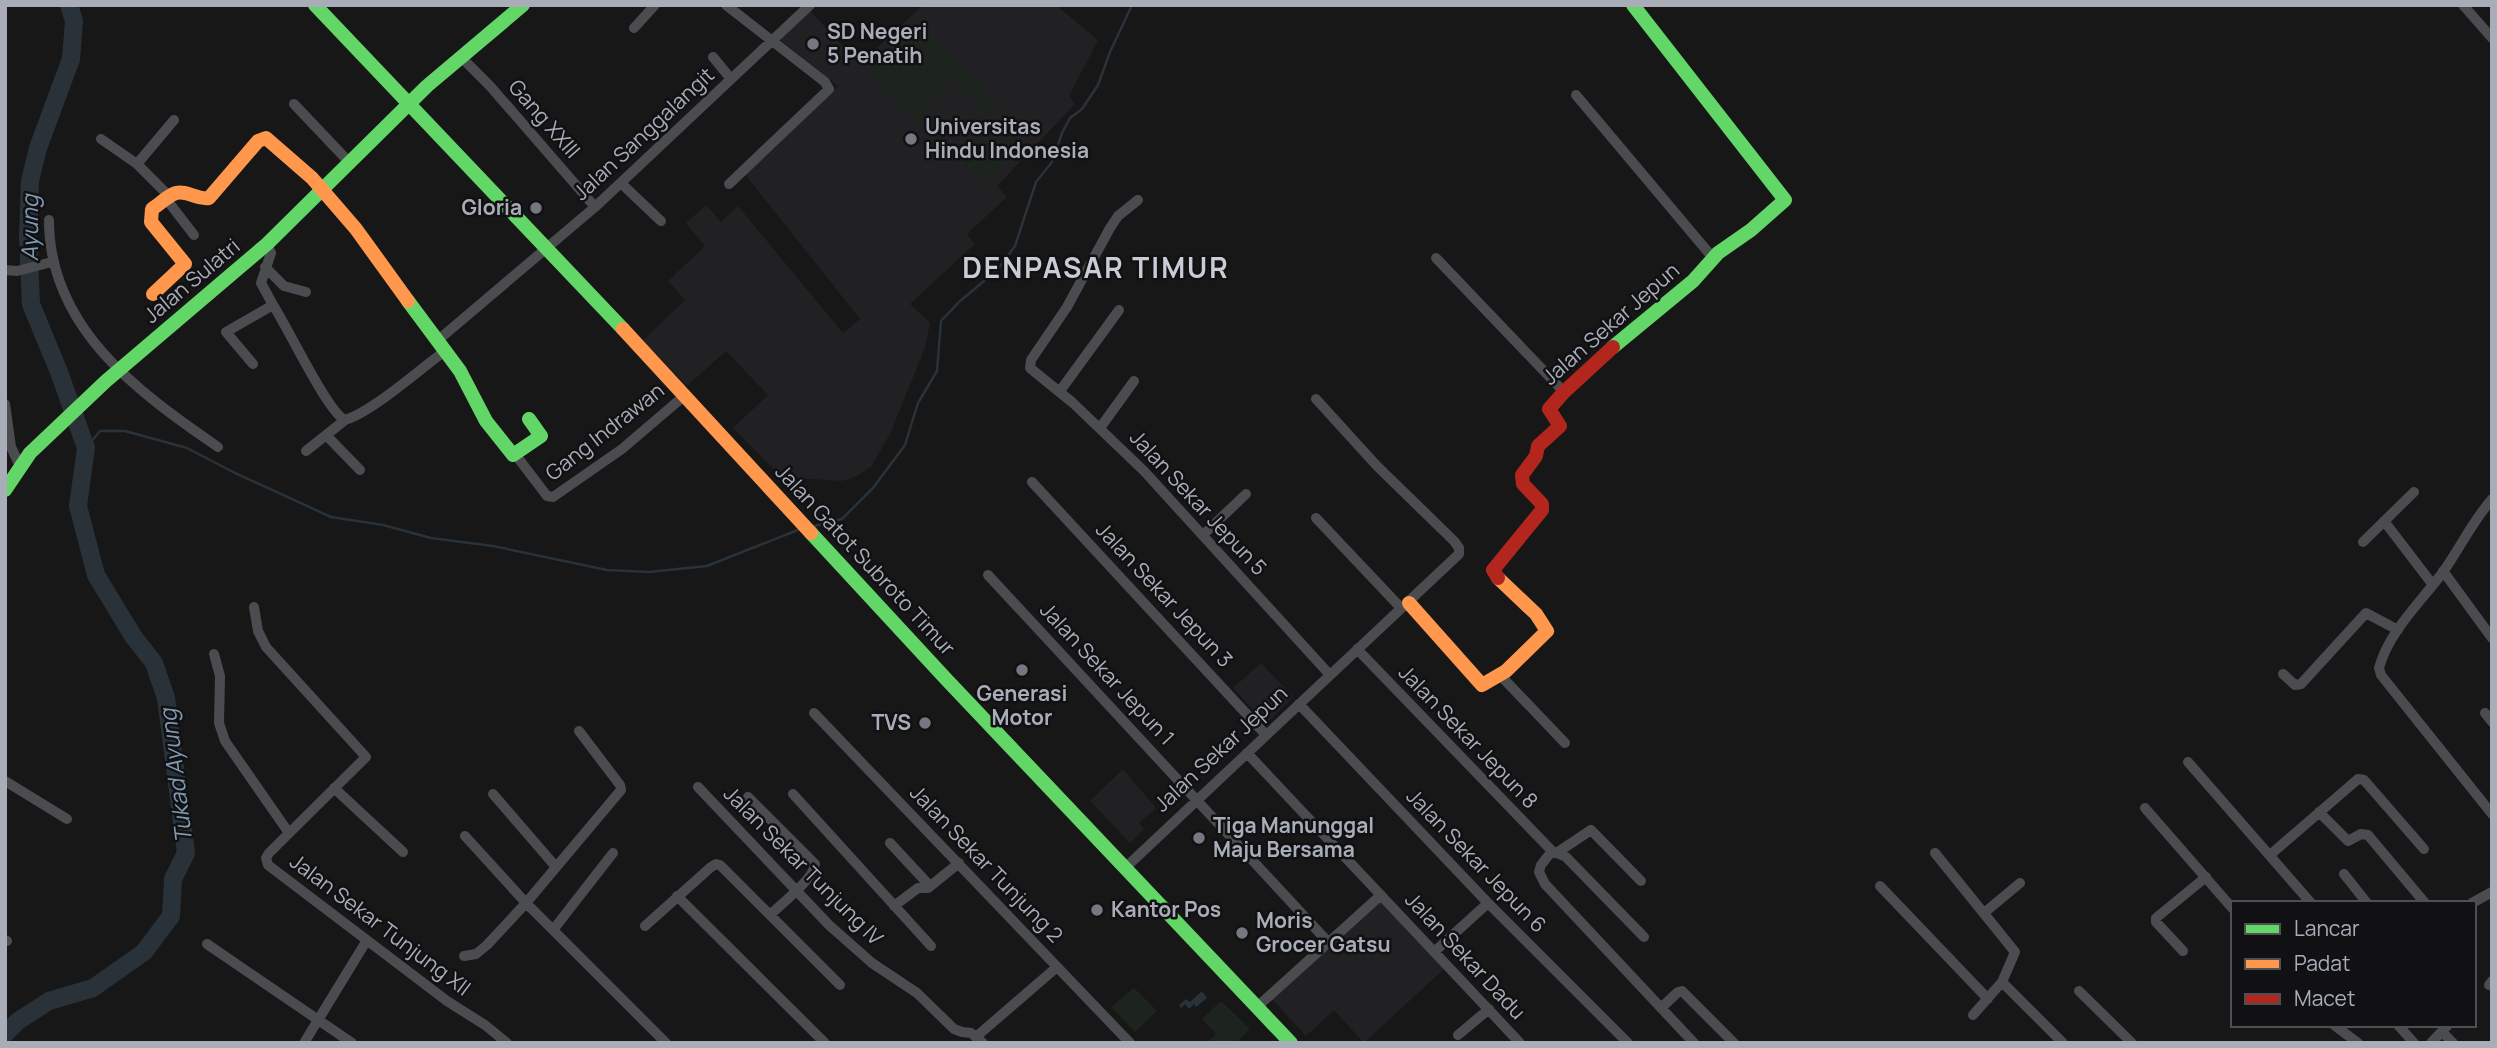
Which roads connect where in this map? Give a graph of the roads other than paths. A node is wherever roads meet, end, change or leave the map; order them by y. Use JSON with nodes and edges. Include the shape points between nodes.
{"nodes":[{"id":1,"x":315,"y":5,"type":"edge"},
{"id":2,"x":523,"y":5,"type":"edge"},
{"id":3,"x":655,"y":5,"type":"edge"},
{"id":4,"x":726,"y":5,"type":"edge"},
{"id":5,"x":809,"y":5,"type":"edge"},
{"id":6,"x":1633,"y":5,"type":"edge"},
{"id":7,"x":2463,"y":5,"type":"edge"},
{"id":8,"x":634,"y":28,"type":"dead end"},
{"id":9,"x":2492,"y":38,"type":"edge"},
{"id":10,"x":771,"y":41,"type":"junction"},
{"id":11,"x":713,"y":57,"type":"dead end"},
{"id":12,"x":462,"y":58,"type":"junction"},
{"id":13,"x":731,"y":79,"type":"junction"},
{"id":14,"x":1576,"y":95,"type":"dead end"},
{"id":15,"x":295,"y":104,"type":"dead end"},
{"id":16,"x":409,"y":104,"type":"junction"},
{"id":17,"x":174,"y":120,"type":"dead end"},
{"id":18,"x":101,"y":139,"type":"dead end"},
{"id":19,"x":349,"y":162,"type":"junction"},
{"id":20,"x":137,"y":164,"type":"junction"},
{"id":21,"x":621,"y":183,"type":"junction"},
{"id":22,"x":729,"y":184,"type":"dead end"},
{"id":23,"x":322,"y":188,"type":"junction"},
{"id":24,"x":168,"y":199,"type":"junction"},
{"id":25,"x":1138,"y":200,"type":"dead end"},
{"id":26,"x":595,"y":207,"type":"junction"},
{"id":27,"x":49,"y":220,"type":"dead end"},
{"id":28,"x":661,"y":221,"type":"dead end"},
{"id":29,"x":194,"y":235,"type":"dead end"},
{"id":30,"x":267,"y":244,"type":"junction"},
{"id":31,"x":545,"y":251,"type":"junction"},
{"id":32,"x":1436,"y":258,"type":"dead end"},
{"id":33,"x":1713,"y":258,"type":"junction"},
{"id":34,"x":52,"y":262,"type":"junction"},
{"id":35,"x":265,"y":267,"type":"junction"},
{"id":36,"x":5,"y":270,"type":"edge"},
{"id":37,"x":306,"y":292,"type":"dead end"},
{"id":38,"x":153,"y":293,"type":"dead end"},
{"id":39,"x":273,"y":305,"type":"junction"},
{"id":40,"x":1119,"y":310,"type":"dead end"},
{"id":41,"x":441,"y":346,"type":"junction"},
{"id":42,"x":253,"y":364,"type":"dead end"},
{"id":43,"x":119,"y":371,"type":"junction"},
{"id":44,"x":1134,"y":381,"type":"dead end"},
{"id":45,"x":1060,"y":391,"type":"junction"},
{"id":46,"x":1564,"y":391,"type":"junction"},
{"id":47,"x":684,"y":396,"type":"junction"},
{"id":48,"x":1315,"y":400,"type":"dead end"},
{"id":49,"x":5,"y":404,"type":"edge"},
{"id":50,"x":6,"y":415,"type":"edge"},
{"id":51,"x":529,"y":419,"type":"dead end"},
{"id":52,"x":345,"y":420,"type":"junction"},
{"id":53,"x":1100,"y":428,"type":"junction"},
{"id":54,"x":326,"y":435,"type":"junction"},
{"id":55,"x":218,"y":447,"type":"dead end"},
{"id":56,"x":306,"y":451,"type":"dead end"},
{"id":57,"x":515,"y":454,"type":"junction"},
{"id":58,"x":20,"y":466,"type":"junction"},
{"id":59,"x":360,"y":470,"type":"dead end"},
{"id":60,"x":1032,"y":482,"type":"dead end"},
{"id":61,"x":5,"y":491,"type":"edge"},
{"id":62,"x":2414,"y":492,"type":"dead end"},
{"id":63,"x":1246,"y":494,"type":"dead end"},
{"id":64,"x":2492,"y":499,"type":"edge"},
{"id":65,"x":1316,"y":518,"type":"dead end"},
{"id":66,"x":2384,"y":521,"type":"junction"},
{"id":67,"x":1203,"y":535,"type":"junction"},
{"id":68,"x":2362,"y":542,"type":"dead end"},
{"id":69,"x":2444,"y":571,"type":"junction"},
{"id":70,"x":988,"y":575,"type":"dead end"},
{"id":71,"x":2433,"y":584,"type":"junction"},
{"id":72,"x":1405,"y":606,"type":"junction"},
{"id":73,"x":254,"y":607,"type":"dead end"},
{"id":74,"x":2398,"y":630,"type":"junction"},
{"id":75,"x":2492,"y":638,"type":"edge"},
{"id":76,"x":1357,"y":649,"type":"junction"},
{"id":77,"x":214,"y":654,"type":"dead end"},
{"id":78,"x":2283,"y":674,"type":"dead end"},
{"id":79,"x":1330,"y":675,"type":"junction"},
{"id":80,"x":1500,"y":675,"type":"junction"},
{"id":81,"x":1299,"y":704,"type":"junction"},
{"id":82,"x":814,"y":713,"type":"dead end"},
{"id":83,"x":579,"y":731,"type":"dead end"},
{"id":84,"x":1266,"y":735,"type":"junction"},
{"id":85,"x":1565,"y":743,"type":"dead end"},
{"id":86,"x":1247,"y":753,"type":"junction"},
{"id":87,"x":2188,"y":762,"type":"dead end"},
{"id":88,"x":5,"y":780,"type":"edge"},
{"id":89,"x":334,"y":788,"type":"junction"},
{"id":90,"x":698,"y":788,"type":"dead end"},
{"id":91,"x":494,"y":794,"type":"dead end"},
{"id":92,"x":793,"y":794,"type":"dead end"},
{"id":93,"x":748,"y":797,"type":"dead end"},
{"id":94,"x":1197,"y":800,"type":"junction"},
{"id":95,"x":2145,"y":808,"type":"dead end"},
{"id":96,"x":2319,"y":812,"type":"junction"},
{"id":97,"x":2492,"y":814,"type":"edge"},
{"id":98,"x":67,"y":820,"type":"dead end"},
{"id":99,"x":289,"y":833,"type":"junction"},
{"id":100,"x":465,"y":836,"type":"dead end"},
{"id":101,"x":890,"y":843,"type":"dead end"},
{"id":102,"x":2424,"y":849,"type":"dead end"},
{"id":103,"x":403,"y":852,"type":"dead end"},
{"id":104,"x":1555,"y":852,"type":"junction"},
{"id":105,"x":613,"y":853,"type":"dead end"},
{"id":106,"x":1935,"y":853,"type":"dead end"},
{"id":107,"x":2270,"y":855,"type":"junction"},
{"id":108,"x":959,"y":863,"type":"junction"},
{"id":109,"x":556,"y":867,"type":"junction"},
{"id":110,"x":1124,"y":869,"type":"junction"},
{"id":111,"x":2344,"y":874,"type":"dead end"},
{"id":112,"x":2206,"y":877,"type":"junction"},
{"id":113,"x":1641,"y":881,"type":"dead end"},
{"id":114,"x":2020,"y":883,"type":"dead end"},
{"id":115,"x":930,"y":886,"type":"junction"},
{"id":116,"x":1880,"y":886,"type":"dead end"},
{"id":117,"x":796,"y":891,"type":"junction"},
{"id":118,"x":2492,"y":892,"type":"edge"},
{"id":119,"x":1381,"y":895,"type":"junction"},
{"id":120,"x":677,"y":896,"type":"junction"},
{"id":121,"x":2309,"y":901,"type":"edge"},
{"id":122,"x":2365,"y":901,"type":"edge"},
{"id":123,"x":2423,"y":901,"type":"edge"},
{"id":124,"x":2476,"y":901,"type":"edge"},
{"id":125,"x":526,"y":903,"type":"junction"},
{"id":126,"x":1488,"y":903,"type":"junction"},
{"id":127,"x":894,"y":906,"type":"junction"},
{"id":128,"x":2231,"y":907,"type":"edge"},
{"id":129,"x":1984,"y":913,"type":"junction"},
{"id":130,"x":770,"y":915,"type":"junction"},
{"id":131,"x":645,"y":926,"type":"dead end"},
{"id":132,"x":553,"y":930,"type":"junction"},
{"id":133,"x":1644,"y":937,"type":"dead end"},
{"id":134,"x":367,"y":940,"type":"junction"},
{"id":135,"x":1329,"y":943,"type":"junction"},
{"id":136,"x":207,"y":944,"type":"dead end"},
{"id":137,"x":931,"y":946,"type":"dead end"},
{"id":138,"x":2183,"y":951,"type":"dead end"},
{"id":139,"x":1434,"y":952,"type":"junction"},
{"id":140,"x":464,"y":956,"type":"dead end"},
{"id":141,"x":1057,"y":967,"type":"junction"},
{"id":142,"x":2003,"y":982,"type":"junction"},
{"id":143,"x":840,"y":985,"type":"dead end"},
{"id":144,"x":2079,"y":991,"type":"dead end"},
{"id":145,"x":1988,"y":999,"type":"junction"},
{"id":146,"x":1258,"y":1006,"type":"junction"},
{"id":147,"x":1661,"y":1007,"type":"junction"},
{"id":148,"x":1489,"y":1009,"type":"junction"},
{"id":149,"x":1973,"y":1015,"type":"dead end"},
{"id":150,"x":318,"y":1020,"type":"junction"},
{"id":151,"x":2337,"y":1027,"type":"edge"},
{"id":152,"x":2400,"y":1027,"type":"edge"},
{"id":153,"x":2445,"y":1028,"type":"edge"},
{"id":154,"x":1458,"y":1035,"type":"dead end"},
{"id":155,"x":980,"y":1040,"type":"edge"},
{"id":156,"x":304,"y":1043,"type":"edge"},
{"id":157,"x":352,"y":1043,"type":"edge"},
{"id":158,"x":507,"y":1043,"type":"edge"},
{"id":159,"x":666,"y":1043,"type":"edge"},
{"id":160,"x":825,"y":1043,"type":"edge"},
{"id":161,"x":1130,"y":1043,"type":"edge"},
{"id":162,"x":1291,"y":1043,"type":"edge"},
{"id":163,"x":1520,"y":1043,"type":"edge"},
{"id":164,"x":1628,"y":1043,"type":"edge"},
{"id":165,"x":1694,"y":1043,"type":"edge"},
{"id":166,"x":1734,"y":1043,"type":"edge"},
{"id":167,"x":2063,"y":1043,"type":"edge"},
{"id":168,"x":2132,"y":1043,"type":"edge"},
{"id":169,"x":2358,"y":1043,"type":"edge"},
{"id":170,"x":2414,"y":1043,"type":"edge"},
{"id":171,"x":2431,"y":1043,"type":"edge"},
{"id":172,"x":2453,"y":1043,"type":"edge"}],
"edges":[{"from":1,"to":16,"type":"main road","name":"Jalan Gatot Subroto Timur"},
{"from":2,"to":12,"type":"main road","name":"Jalan Sulatri"},
{"from":3,"to":8,"type":"street"},
{"from":4,"to":10,"type":"street"},
{"from":5,"to":10,"type":"street","name":"Jalan Sanggalangit"},
{"from":6,"to":33,"type":"main road","name":"Jalan Sekar Jepun","via":[[1785,200]]},
{"from":7,"to":9,"type":"street"},
{"from":10,"to":13,"type":"street","name":"Jalan Sanggalangit"},
{"from":10,"to":22,"type":"street","via":[[828,84],[827,91]]},
{"from":11,"to":13,"type":"street"},
{"from":12,"to":16,"type":"main road","name":"Jalan Sulatri"},
{"from":12,"to":26,"type":"street","name":"Gang XXIII"},
{"from":13,"to":21,"type":"street","name":"Jalan Sanggalangit"},
{"from":14,"to":33,"type":"street"},
{"from":15,"to":19,"type":"street"},
{"from":16,"to":19,"type":"main road","name":"Jalan Sulatri"},
{"from":16,"to":31,"type":"main road","name":"Jalan Gatot Subroto Timur"},
{"from":17,"to":20,"type":"street"},
{"from":18,"to":20,"type":"street"},
{"from":19,"to":23,"type":"main road","name":"Jalan Sulatri"},
{"from":20,"to":24,"type":"street"},
{"from":21,"to":26,"type":"street","name":"Jalan Sanggalangit"},
{"from":21,"to":28,"type":"street"},
{"from":23,"to":24,"type":"main road","via":[[266,138],[258,141],[209,198],[199,200],[177,192]]},
{"from":23,"to":30,"type":"main road","name":"Jalan Sulatri"},
{"from":23,"to":41,"type":"main road"},
{"from":24,"to":29,"type":"street"},
{"from":24,"to":38,"type":"main road","via":[[152,209],[151,220],[185,264]]},
{"from":25,"to":45,"type":"street","name":"Jalan Sekar Jepun 5","via":[[1118,216],[1068,307],[1031,360],[1030,368]]},
{"from":26,"to":31,"type":"street","name":"Jalan Sanggalangit"},
{"from":27,"to":34,"type":"street"},
{"from":30,"to":35,"type":"street","via":[[271,253]]},
{"from":30,"to":43,"type":"main road","name":"Jalan Sulatri"},
{"from":31,"to":41,"type":"street","name":"Jalan Sanggalangit"},
{"from":31,"to":47,"type":"main road","name":"Jalan Gatot Subroto Timur"},
{"from":32,"to":46,"type":"street"},
{"from":33,"to":46,"type":"main road","name":"Jalan Sekar Jepun","via":[[1693,281]]},
{"from":34,"to":36,"type":"street"},
{"from":34,"to":43,"type":"street","via":[[72,312]]},
{"from":35,"to":37,"type":"street","via":[[284,286]]},
{"from":35,"to":39,"type":"street","via":[[261,283]]},
{"from":39,"to":42,"type":"street","via":[[226,331]]},
{"from":39,"to":52,"type":"street","via":[[319,387],[338,417]]},
{"from":40,"to":45,"type":"street"},
{"from":41,"to":52,"type":"street","name":"Jalan Sanggalangit","via":[[378,401]]},
{"from":41,"to":57,"type":"main road","via":[[486,421],[510,454]]},
{"from":43,"to":55,"type":"street"},
{"from":43,"to":58,"type":"main road","name":"Jalan Sulatri"},
{"from":44,"to":53,"type":"street"},
{"from":45,"to":53,"type":"street","name":"Jalan Sekar Jepun 5"},
{"from":46,"to":80,"type":"main road","name":"Jalan Sekar Jepun","via":[[1549,409],[1560,426],[1538,446],[1521,475],[1523,484],[1542,503],[1542,510],[1493,570],[1547,631]]},
{"from":47,"to":57,"type":"street","name":"Gang Indrawan","via":[[622,449],[550,498]]},
{"from":47,"to":110,"type":"main road","name":"Jalan Gatot Subroto Timur"},
{"from":48,"to":72,"type":"street","name":"Jalan Sekar Jepun","via":[[1459,548],[1455,560]]},
{"from":49,"to":50,"type":"street"},
{"from":50,"to":58,"type":"street","via":[[11,447]]},
{"from":51,"to":57,"type":"main road","via":[[541,436]]},
{"from":52,"to":54,"type":"street","name":"Jalan Sanggalangit"},
{"from":53,"to":67,"type":"street","name":"Jalan Sekar Jepun 5"},
{"from":54,"to":56,"type":"street","name":"Jalan Sanggalangit"},
{"from":54,"to":59,"type":"street"},
{"from":58,"to":61,"type":"main road","name":"Jalan Sulatri"},
{"from":60,"to":84,"type":"street","name":"Jalan Sekar Jepun 3"},
{"from":62,"to":66,"type":"street"},
{"from":63,"to":67,"type":"street"},
{"from":64,"to":69,"type":"street"},
{"from":65,"to":72,"type":"street"},
{"from":66,"to":68,"type":"street"},
{"from":66,"to":71,"type":"street"},
{"from":67,"to":79,"type":"street","name":"Jalan Sekar Jepun 5"},
{"from":69,"to":71,"type":"street"},
{"from":69,"to":75,"type":"street"},
{"from":70,"to":94,"type":"street","name":"Jalan Sekar Jepun 1"},
{"from":71,"to":74,"type":"street"},
{"from":72,"to":76,"type":"street","name":"Jalan Sekar Jepun"},
{"from":72,"to":80,"type":"main road","via":[[1481,684],[1488,685]]},
{"from":73,"to":89,"type":"street","name":"Jalan Sekar Tunjung XII","via":[[266,647],[366,757]]},
{"from":74,"to":78,"type":"street","via":[[2366,612],[2301,684],[2295,685]]},
{"from":74,"to":97,"type":"street","via":[[2379,665],[2381,675]]},
{"from":76,"to":79,"type":"street","name":"Jalan Sekar Jepun"},
{"from":76,"to":104,"type":"street","name":"Jalan Sekar Jepun 8"},
{"from":77,"to":99,"type":"street","via":[[220,676],[219,723],[225,741]]},
{"from":79,"to":81,"type":"street","name":"Jalan Sekar Jepun"},
{"from":80,"to":85,"type":"street"},
{"from":81,"to":84,"type":"street","name":"Jalan Sekar Jepun"},
{"from":81,"to":126,"type":"street","name":"Jalan Sekar Jepun 6"},
{"from":82,"to":108,"type":"street","name":"Jalan Sekar Tunjung 2"},
{"from":83,"to":109,"type":"street","via":[[621,790]]},
{"from":84,"to":86,"type":"street","name":"Jalan Sekar Jepun"},
{"from":86,"to":94,"type":"street","name":"Jalan Sekar Jepun"},
{"from":86,"to":119,"type":"street"},
{"from":87,"to":107,"type":"street"},
{"from":88,"to":98,"type":"street"},
{"from":89,"to":99,"type":"street","name":"Jalan Sekar Tunjung XII"},
{"from":89,"to":103,"type":"street"},
{"from":90,"to":117,"type":"street","name":"Jalan Sekar Tunjung IV"},
{"from":91,"to":109,"type":"street"},
{"from":92,"to":127,"type":"street"},
{"from":93,"to":117,"type":"street","via":[[815,864]]},
{"from":94,"to":110,"type":"street","name":"Jalan Sekar Jepun"},
{"from":94,"to":135,"type":"street","name":"Jalan Sekar Jepun 1"},
{"from":95,"to":112,"type":"street"},
{"from":96,"to":102,"type":"street","via":[[2358,779],[2364,780]]},
{"from":96,"to":107,"type":"street"},
{"from":96,"to":123,"type":"street","via":[[2348,841],[2368,835]]},
{"from":99,"to":134,"type":"street","name":"Jalan Sekar Tunjung XII","via":[[266,858],[268,865]]},
{"from":100,"to":125,"type":"street"},
{"from":101,"to":115,"type":"street"},
{"from":104,"to":113,"type":"street","via":[[1591,831]]},
{"from":104,"to":133,"type":"street","name":"Jalan Sekar Jepun 8","via":[[1572,863]]},
{"from":104,"to":147,"type":"street","via":[[1541,865],[1545,884]]},
{"from":105,"to":132,"type":"street"},
{"from":106,"to":129,"type":"street"},
{"from":107,"to":121,"type":"street"},
{"from":108,"to":115,"type":"street"},
{"from":108,"to":141,"type":"street","name":"Jalan Sekar Tunjung 2"},
{"from":109,"to":125,"type":"street"},
{"from":110,"to":146,"type":"main road","name":"Jalan Gatot Subroto Timur"},
{"from":111,"to":122,"type":"street"},
{"from":112,"to":128,"type":"street"},
{"from":112,"to":138,"type":"street","via":[[2156,918]]},
{"from":114,"to":129,"type":"street"},
{"from":115,"to":127,"type":"street","via":[[918,888]]},
{"from":116,"to":145,"type":"street"},
{"from":117,"to":130,"type":"street"},
{"from":117,"to":155,"type":"street","name":"Jalan Sekar Tunjung IV","via":[[872,963],[917,993],[954,1028]]},
{"from":118,"to":124,"type":"street"},
{"from":119,"to":135,"type":"street","name":"Jalan Sekar Dadu"},
{"from":119,"to":139,"type":"street","name":"Jalan Sekar Dadu"},
{"from":120,"to":130,"type":"street","via":[[716,864]]},
{"from":120,"to":131,"type":"street"},
{"from":120,"to":160,"type":"street"},
{"from":125,"to":132,"type":"street"},
{"from":125,"to":140,"type":"street","via":[[482,949]]},
{"from":126,"to":139,"type":"street"},
{"from":126,"to":164,"type":"street","name":"Jalan Sekar Jepun 6"},
{"from":127,"to":137,"type":"street"},
{"from":129,"to":142,"type":"street","via":[[2015,951]]},
{"from":130,"to":143,"type":"street"},
{"from":132,"to":159,"type":"street"},
{"from":134,"to":150,"type":"street"},
{"from":134,"to":158,"type":"street","name":"Jalan Sekar Tunjung XII"},
{"from":135,"to":146,"type":"street","name":"Jalan Sekar Dadu"},
{"from":136,"to":150,"type":"street"},
{"from":139,"to":148,"type":"street","name":"Jalan Sekar Dadu"},
{"from":141,"to":155,"type":"street"},
{"from":141,"to":161,"type":"street","name":"Jalan Sekar Tunjung 2"},
{"from":142,"to":145,"type":"street"},
{"from":142,"to":167,"type":"street"},
{"from":144,"to":168,"type":"street"},
{"from":145,"to":149,"type":"street"},
{"from":146,"to":162,"type":"main road","name":"Jalan Gatot Subroto Timur"},
{"from":147,"to":165,"type":"street"},
{"from":147,"to":166,"type":"street","via":[[1682,992]]},
{"from":148,"to":154,"type":"street"},
{"from":148,"to":163,"type":"street","name":"Jalan Sekar Dadu"},
{"from":150,"to":156,"type":"street"},
{"from":150,"to":157,"type":"street"},
{"from":151,"to":169,"type":"street"},
{"from":152,"to":170,"type":"street"},
{"from":153,"to":171,"type":"street"},
{"from":153,"to":172,"type":"street"}]}
